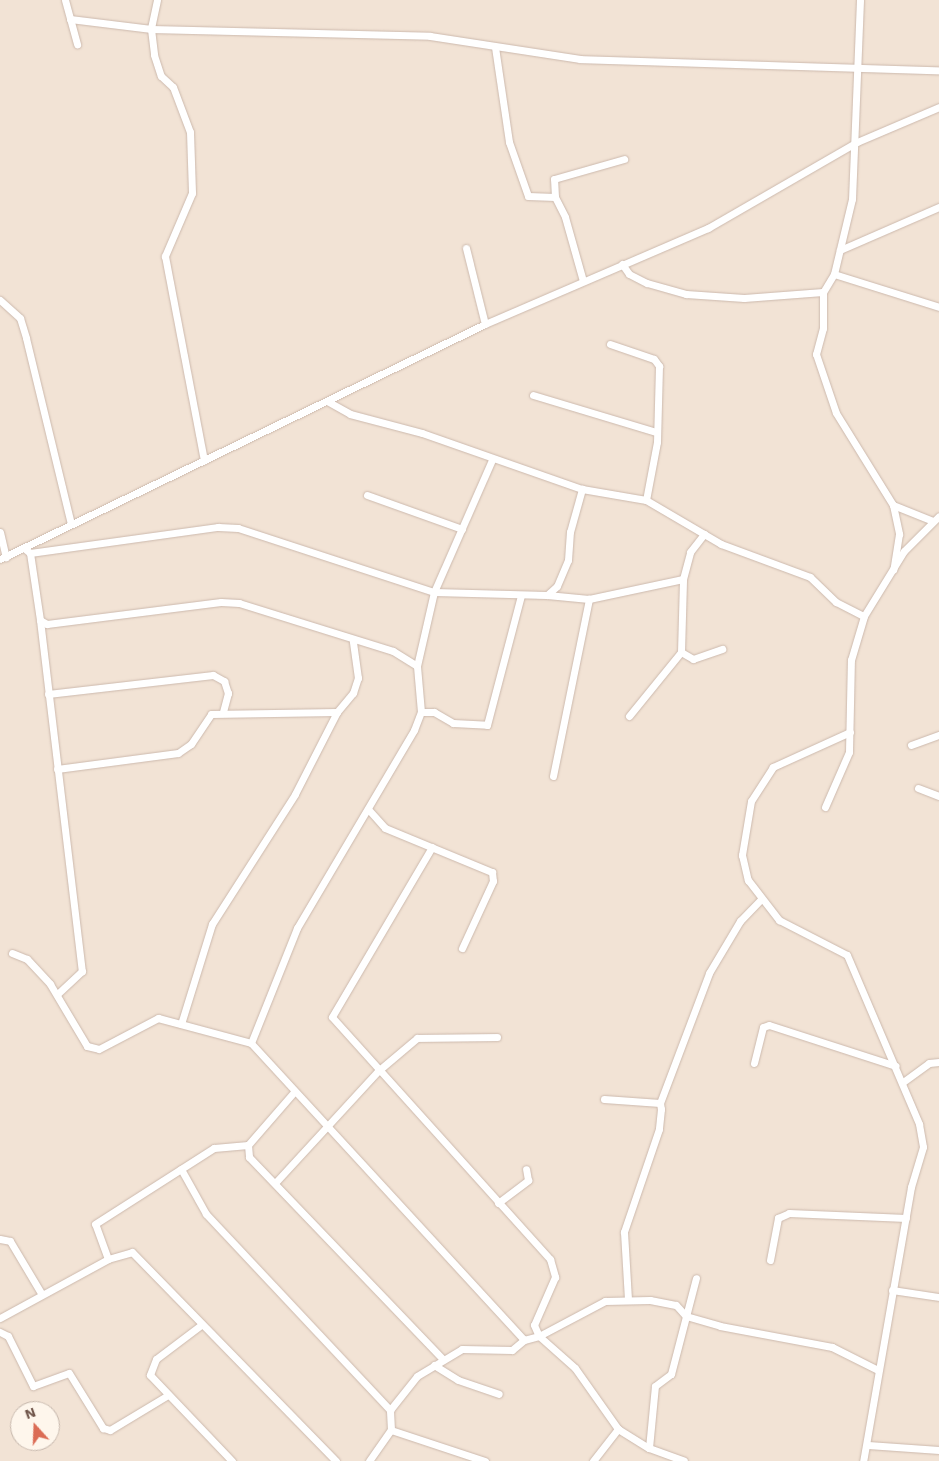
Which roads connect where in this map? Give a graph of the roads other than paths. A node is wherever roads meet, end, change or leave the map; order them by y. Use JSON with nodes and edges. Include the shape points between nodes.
{"nodes":[{"id":1,"x":65,"y":0,"type":"edge"},
{"id":2,"x":157,"y":0,"type":"edge"},
{"id":3,"x":860,"y":0,"type":"edge"},
{"id":4,"x":70,"y":19,"type":"junction"},
{"id":5,"x":151,"y":29,"type":"junction"},
{"id":6,"x":77,"y":44,"type":"dead end"},
{"id":7,"x":495,"y":47,"type":"junction"},
{"id":8,"x":860,"y":66,"type":"junction"},
{"id":9,"x":939,"y":70,"type":"edge"},
{"id":10,"x":939,"y":107,"type":"edge"},
{"id":11,"x":857,"y":142,"type":"junction"},
{"id":12,"x":624,"y":159,"type":"dead end"},
{"id":13,"x":555,"y":197,"type":"junction"},
{"id":14,"x":939,"y":208,"type":"edge"},
{"id":15,"x":466,"y":248,"type":"dead end"},
{"id":16,"x":840,"y":250,"type":"junction"},
{"id":17,"x":622,"y":264,"type":"junction"},
{"id":18,"x":834,"y":274,"type":"junction"},
{"id":19,"x":582,"y":281,"type":"junction"},
{"id":20,"x":823,"y":292,"type":"junction"},
{"id":21,"x":0,"y":300,"type":"edge"},
{"id":22,"x":939,"y":307,"type":"edge"},
{"id":23,"x":485,"y":324,"type":"junction"},
{"id":24,"x":610,"y":344,"type":"dead end"},
{"id":25,"x":533,"y":395,"type":"dead end"},
{"id":26,"x":327,"y":401,"type":"junction"},
{"id":27,"x":656,"y":432,"type":"junction"},
{"id":28,"x":204,"y":460,"type":"junction"},
{"id":29,"x":492,"y":460,"type":"junction"},
{"id":30,"x":582,"y":489,"type":"junction"},
{"id":31,"x":367,"y":494,"type":"dead end"},
{"id":32,"x":646,"y":500,"type":"junction"},
{"id":33,"x":893,"y":505,"type":"junction"},
{"id":34,"x":939,"y":516,"type":"edge"},
{"id":35,"x":933,"y":522,"type":"junction"},
{"id":36,"x":71,"y":524,"type":"junction"},
{"id":37,"x":462,"y":529,"type":"junction"},
{"id":38,"x":0,"y":532,"type":"edge"},
{"id":39,"x":704,"y":534,"type":"junction"},
{"id":40,"x":24,"y":548,"type":"junction"},
{"id":41,"x":30,"y":553,"type":"junction"},
{"id":42,"x":3,"y":558,"type":"edge"},
{"id":43,"x":893,"y":570,"type":"junction"},
{"id":44,"x":683,"y":579,"type":"junction"},
{"id":45,"x":434,"y":592,"type":"junction"},
{"id":46,"x":521,"y":595,"type":"junction"},
{"id":47,"x":547,"y":595,"type":"junction"},
{"id":48,"x":590,"y":600,"type":"junction"},
{"id":49,"x":864,"y":616,"type":"junction"},
{"id":50,"x":40,"y":620,"type":"junction"},
{"id":51,"x":353,"y":641,"type":"junction"},
{"id":52,"x":722,"y":650,"type":"dead end"},
{"id":53,"x":681,"y":652,"type":"junction"},
{"id":54,"x":417,"y":666,"type":"junction"},
{"id":55,"x":48,"y":694,"type":"junction"},
{"id":56,"x":223,"y":712,"type":"junction"},
{"id":57,"x":337,"y":712,"type":"junction"},
{"id":58,"x":421,"y":712,"type":"junction"},
{"id":59,"x":630,"y":716,"type":"dead end"},
{"id":60,"x":850,"y":732,"type":"junction"},
{"id":61,"x":939,"y":734,"type":"edge"},
{"id":62,"x":911,"y":745,"type":"dead end"},
{"id":63,"x":57,"y":768,"type":"junction"},
{"id":64,"x":553,"y":776,"type":"dead end"},
{"id":65,"x":918,"y":788,"type":"dead end"},
{"id":66,"x":939,"y":796,"type":"edge"},
{"id":67,"x":825,"y":807,"type":"dead end"},
{"id":68,"x":368,"y":809,"type":"junction"},
{"id":69,"x":432,"y":847,"type":"junction"},
{"id":70,"x":760,"y":900,"type":"junction"},
{"id":71,"x":462,"y":948,"type":"dead end"},
{"id":72,"x":12,"y":952,"type":"dead end"},
{"id":73,"x":57,"y":994,"type":"junction"},
{"id":74,"x":181,"y":1024,"type":"junction"},
{"id":75,"x":498,"y":1037,"type":"dead end"},
{"id":76,"x":250,"y":1043,"type":"junction"},
{"id":77,"x":939,"y":1062,"type":"edge"},
{"id":78,"x":754,"y":1063,"type":"dead end"},
{"id":79,"x":896,"y":1066,"type":"junction"},
{"id":80,"x":378,"y":1072,"type":"junction"},
{"id":81,"x":903,"y":1082,"type":"junction"},
{"id":82,"x":294,"y":1092,"type":"junction"},
{"id":83,"x":604,"y":1099,"type":"dead end"},
{"id":84,"x":660,"y":1103,"type":"junction"},
{"id":85,"x":327,"y":1127,"type":"junction"},
{"id":86,"x":248,"y":1145,"type":"junction"},
{"id":87,"x":181,"y":1169,"type":"junction"},
{"id":88,"x":526,"y":1169,"type":"dead end"},
{"id":89,"x":275,"y":1182,"type":"junction"},
{"id":90,"x":498,"y":1203,"type":"junction"},
{"id":91,"x":906,"y":1218,"type":"junction"},
{"id":92,"x":0,"y":1239,"type":"edge"},
{"id":93,"x":108,"y":1259,"type":"junction"},
{"id":94,"x":770,"y":1260,"type":"dead end"},
{"id":95,"x":696,"y":1278,"type":"dead end"},
{"id":96,"x":892,"y":1290,"type":"junction"},
{"id":97,"x":41,"y":1293,"type":"junction"},
{"id":98,"x":939,"y":1297,"type":"edge"},
{"id":99,"x":628,"y":1300,"type":"junction"},
{"id":100,"x":686,"y":1316,"type":"junction"},
{"id":101,"x":0,"y":1318,"type":"edge"},
{"id":102,"x":201,"y":1325,"type":"junction"},
{"id":103,"x":0,"y":1332,"type":"edge"},
{"id":104,"x":539,"y":1336,"type":"junction"},
{"id":105,"x":524,"y":1340,"type":"junction"},
{"id":106,"x":443,"y":1359,"type":"junction"},
{"id":107,"x":434,"y":1365,"type":"junction"},
{"id":108,"x":878,"y":1370,"type":"junction"},
{"id":109,"x":499,"y":1394,"type":"dead end"},
{"id":110,"x":168,"y":1395,"type":"junction"},
{"id":111,"x":390,"y":1410,"type":"junction"},
{"id":112,"x":618,"y":1429,"type":"junction"},
{"id":113,"x":391,"y":1430,"type":"junction"},
{"id":114,"x":868,"y":1445,"type":"junction"},
{"id":115,"x":649,"y":1448,"type":"junction"},
{"id":116,"x":937,"y":1451,"type":"edge"},
{"id":117,"x":481,"y":1460,"type":"edge"},
{"id":118,"x":232,"y":1461,"type":"edge"},
{"id":119,"x":336,"y":1461,"type":"edge"},
{"id":120,"x":369,"y":1461,"type":"edge"},
{"id":121,"x":593,"y":1461,"type":"edge"},
{"id":122,"x":684,"y":1461,"type":"edge"},
{"id":123,"x":863,"y":1461,"type":"edge"},
{"id":124,"x":936,"y":1461,"type":"edge"}],
"edges":[{"from":1,"to":4,"type":"street"},
{"from":2,"to":5,"type":"street"},
{"from":3,"to":8,"type":"street"},
{"from":4,"to":5,"type":"street"},
{"from":4,"to":6,"type":"street"},
{"from":5,"to":7,"type":"street","via":[[430,36]]},
{"from":5,"to":28,"type":"street","via":[[162,76],[173,87],[190,132],[192,193],[165,256]]},
{"from":7,"to":8,"type":"street","via":[[580,58]]},
{"from":7,"to":13,"type":"street","via":[[509,142],[528,196]]},
{"from":8,"to":9,"type":"street"},
{"from":8,"to":11,"type":"street"},
{"from":10,"to":11,"type":"street"},
{"from":11,"to":16,"type":"street","via":[[850,218]]},
{"from":11,"to":17,"type":"street","via":[[708,228]]},
{"from":12,"to":13,"type":"street","via":[[554,179]]},
{"from":13,"to":19,"type":"street","via":[[565,217]]},
{"from":14,"to":16,"type":"street"},
{"from":15,"to":23,"type":"street"},
{"from":16,"to":18,"type":"street"},
{"from":17,"to":19,"type":"street"},
{"from":17,"to":20,"type":"street","via":[[641,280],[686,294],[744,298]]},
{"from":18,"to":20,"type":"street"},
{"from":18,"to":22,"type":"street"},
{"from":19,"to":23,"type":"street"},
{"from":20,"to":33,"type":"street","via":[[816,361],[845,430]]},
{"from":21,"to":36,"type":"street","via":[[20,318]]},
{"from":23,"to":26,"type":"street"},
{"from":24,"to":27,"type":"street","via":[[658,362]]},
{"from":25,"to":27,"type":"street"},
{"from":26,"to":28,"type":"street"},
{"from":26,"to":29,"type":"street","via":[[350,414],[422,433]]},
{"from":27,"to":32,"type":"street"},
{"from":28,"to":36,"type":"street"},
{"from":29,"to":30,"type":"street"},
{"from":29,"to":37,"type":"street"},
{"from":30,"to":32,"type":"street"},
{"from":30,"to":47,"type":"street","via":[[570,532],[568,560],[557,586]]},
{"from":31,"to":37,"type":"street"},
{"from":32,"to":39,"type":"street"},
{"from":33,"to":35,"type":"street"},
{"from":33,"to":43,"type":"street","via":[[899,534]]},
{"from":34,"to":35,"type":"street"},
{"from":35,"to":43,"type":"street","via":[[904,551]]},
{"from":36,"to":40,"type":"street"},
{"from":37,"to":45,"type":"street"},
{"from":38,"to":42,"type":"street"},
{"from":39,"to":44,"type":"street","via":[[690,552]]},
{"from":39,"to":49,"type":"street","via":[[742,554],[810,577],[836,602]]},
{"from":40,"to":41,"type":"street"},
{"from":40,"to":42,"type":"street"},
{"from":41,"to":45,"type":"street","via":[[218,527],[238,528]]},
{"from":41,"to":50,"type":"street"},
{"from":43,"to":49,"type":"street"},
{"from":44,"to":48,"type":"street"},
{"from":44,"to":53,"type":"street"},
{"from":45,"to":46,"type":"street"},
{"from":45,"to":54,"type":"street"},
{"from":46,"to":47,"type":"street"},
{"from":46,"to":58,"type":"street","via":[[487,725],[454,723],[434,712]]},
{"from":47,"to":48,"type":"street"},
{"from":48,"to":64,"type":"street"},
{"from":49,"to":60,"type":"street","via":[[851,660]]},
{"from":50,"to":51,"type":"street","via":[[47,624],[220,602],[321,628]]},
{"from":50,"to":55,"type":"street"},
{"from":51,"to":54,"type":"street","via":[[393,651]]},
{"from":51,"to":57,"type":"street","via":[[356,685]]},
{"from":52,"to":53,"type":"street","via":[[693,659]]},
{"from":53,"to":59,"type":"street"},
{"from":54,"to":58,"type":"street"},
{"from":55,"to":56,"type":"street","via":[[213,675],[224,681],[228,693]]},
{"from":55,"to":63,"type":"street"},
{"from":56,"to":57,"type":"street"},
{"from":56,"to":63,"type":"street","via":[[205,717],[191,744],[178,753]]},
{"from":57,"to":74,"type":"street","via":[[295,794],[212,924]]},
{"from":58,"to":68,"type":"street"},
{"from":60,"to":67,"type":"street","via":[[845,769]]},
{"from":60,"to":70,"type":"street","via":[[773,767],[760,781],[743,832],[742,855],[748,880]]},
{"from":61,"to":62,"type":"street"},
{"from":63,"to":73,"type":"street","via":[[82,971]]},
{"from":65,"to":66,"type":"street"},
{"from":68,"to":69,"type":"street","via":[[385,828]]},
{"from":68,"to":76,"type":"street","via":[[297,928]]},
{"from":69,"to":71,"type":"street","via":[[488,868],[493,876]]},
{"from":69,"to":80,"type":"street","via":[[332,1011],[334,1022]]},
{"from":70,"to":79,"type":"street","via":[[800,935],[838,947],[847,955]]},
{"from":70,"to":84,"type":"street","via":[[740,921],[709,973]]},
{"from":72,"to":73,"type":"street","via":[[27,959]]},
{"from":73,"to":74,"type":"street","via":[[81,1038],[93,1048],[120,1040],[158,1018]]},
{"from":74,"to":76,"type":"street"},
{"from":75,"to":80,"type":"street","via":[[417,1038]]},
{"from":76,"to":82,"type":"street"},
{"from":77,"to":81,"type":"street","via":[[928,1063]]},
{"from":78,"to":79,"type":"street","via":[[763,1027],[769,1025]]},
{"from":79,"to":81,"type":"street"},
{"from":80,"to":85,"type":"street"},
{"from":80,"to":90,"type":"street"},
{"from":81,"to":91,"type":"street","via":[[923,1147]]},
{"from":82,"to":85,"type":"street"},
{"from":82,"to":86,"type":"street"},
{"from":83,"to":84,"type":"street"},
{"from":84,"to":99,"type":"street","via":[[659,1129],[624,1232]]},
{"from":85,"to":89,"type":"street"},
{"from":85,"to":105,"type":"street"},
{"from":86,"to":87,"type":"street","via":[[222,1145]]},
{"from":86,"to":89,"type":"street","via":[[249,1156]]},
{"from":87,"to":93,"type":"street","via":[[95,1224]]},
{"from":87,"to":111,"type":"street","via":[[206,1214]]},
{"from":88,"to":90,"type":"street","via":[[528,1180]]},
{"from":89,"to":106,"type":"street"},
{"from":90,"to":104,"type":"street","via":[[555,1268],[534,1326]]},
{"from":91,"to":94,"type":"street","via":[[789,1213],[778,1218]]},
{"from":91,"to":96,"type":"street"},
{"from":92,"to":97,"type":"street","via":[[10,1241]]},
{"from":93,"to":97,"type":"street"},
{"from":93,"to":102,"type":"street","via":[[132,1252]]},
{"from":95,"to":100,"type":"street"},
{"from":96,"to":98,"type":"street"},
{"from":96,"to":108,"type":"street"},
{"from":97,"to":101,"type":"street"},
{"from":99,"to":100,"type":"street","via":[[676,1305]]},
{"from":99,"to":104,"type":"street","via":[[605,1301]]},
{"from":100,"to":108,"type":"street","via":[[832,1347]]},
{"from":100,"to":115,"type":"street","via":[[671,1374],[655,1386]]},
{"from":102,"to":110,"type":"street","via":[[150,1367],[150,1375]]},
{"from":102,"to":119,"type":"street"},
{"from":103,"to":110,"type":"street","via":[[8,1336],[33,1386],[69,1373],[103,1428],[110,1430]]},
{"from":104,"to":105,"type":"street"},
{"from":104,"to":112,"type":"street","via":[[575,1368]]},
{"from":105,"to":106,"type":"street","via":[[512,1350],[477,1347]]},
{"from":106,"to":107,"type":"street"},
{"from":107,"to":109,"type":"street","via":[[458,1380]]},
{"from":107,"to":111,"type":"street","via":[[402,1389]]},
{"from":108,"to":114,"type":"street"},
{"from":110,"to":118,"type":"street"},
{"from":111,"to":113,"type":"street"},
{"from":112,"to":115,"type":"street"},
{"from":112,"to":121,"type":"street"},
{"from":113,"to":117,"type":"street"},
{"from":113,"to":120,"type":"street"},
{"from":114,"to":116,"type":"street"},
{"from":114,"to":123,"type":"street"},
{"from":115,"to":122,"type":"street"},
{"from":116,"to":124,"type":"street"}]}
